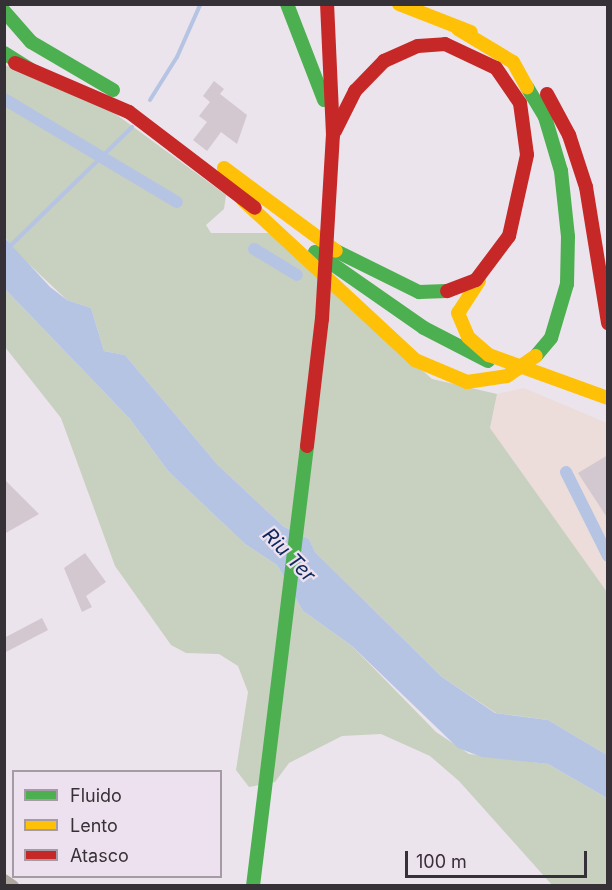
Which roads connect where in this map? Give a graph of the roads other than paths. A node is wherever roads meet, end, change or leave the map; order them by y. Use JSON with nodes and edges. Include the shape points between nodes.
{"nodes":[{"id":1,"x":287,"y":4,"type":"edge"},
{"id":2,"x":327,"y":4,"type":"edge"},
{"id":3,"x":399,"y":4,"type":"edge"},
{"id":4,"x":4,"y":11,"type":"edge"},
{"id":5,"x":458,"y":28,"type":"junction"},
{"id":6,"x":4,"y":46,"type":"edge"},
{"id":7,"x":4,"y":53,"type":"edge"},
{"id":8,"x":4,"y":59,"type":"edge"},
{"id":9,"x":30,"y":69,"type":"junction"},
{"id":10,"x":113,"y":90,"type":"junction"},
{"id":11,"x":333,"y":119,"type":"junction"},
{"id":12,"x":333,"y":135,"type":"junction"},
{"id":13,"x":243,"y":200,"type":"junction"},
{"id":14,"x":336,"y":251,"type":"junction"},
{"id":15,"x":489,"y":268,"type":"junction"},
{"id":16,"x":608,"y":323,"type":"edge"},
{"id":17,"x":468,"y":337,"type":"junction"},
{"id":18,"x":608,"y":393,"type":"edge"},
{"id":19,"x":608,"y":398,"type":"edge"},
{"id":20,"x":608,"y":405,"type":"edge"},
{"id":21,"x":4,"y":880,"type":"edge"},
{"id":22,"x":13,"y":885,"type":"edge"},
{"id":23,"x":253,"y":885,"type":"edge"}],
"edges":[{"from":1,"to":11,"type":"main road","via":[[309,47]]},
{"from":2,"to":11,"type":"main road"},
{"from":3,"to":5,"type":"main road"},
{"from":4,"to":10,"type":"main road","via":[[31,42]]},
{"from":5,"to":13,"type":"main road","via":[[513,62],[552,140],[568,236],[567,284],[551,338],[520,370],[467,382],[415,360]]},
{"from":5,"to":16,"type":"main road","via":[[497,40],[529,69],[557,109],[586,187]]},
{"from":6,"to":10,"type":"main road"},
{"from":7,"to":9,"type":"main road"},
{"from":8,"to":9,"type":"main road"},
{"from":9,"to":13,"type":"main road","via":[[129,112]]},
{"from":10,"to":14,"type":"main road"},
{"from":11,"to":12,"type":"main road"},
{"from":12,"to":15,"type":"main road","via":[[367,76],[401,51],[445,44],[495,68],[520,103],[527,155],[509,236]]},
{"from":12,"to":23,"type":"main road","via":[[322,319],[271,703]]},
{"from":13,"to":20,"type":"main road","via":[[424,328],[492,363]]},
{"from":14,"to":15,"type":"main road","via":[[419,292],[450,291]]},
{"from":14,"to":17,"type":"main road"},
{"from":15,"to":17,"type":"main road","via":[[460,301],[459,324]]},
{"from":17,"to":18,"type":"main road"},
{"from":17,"to":19,"type":"main road","via":[[489,355]]},
{"from":21,"to":22,"type":"street"}]}
